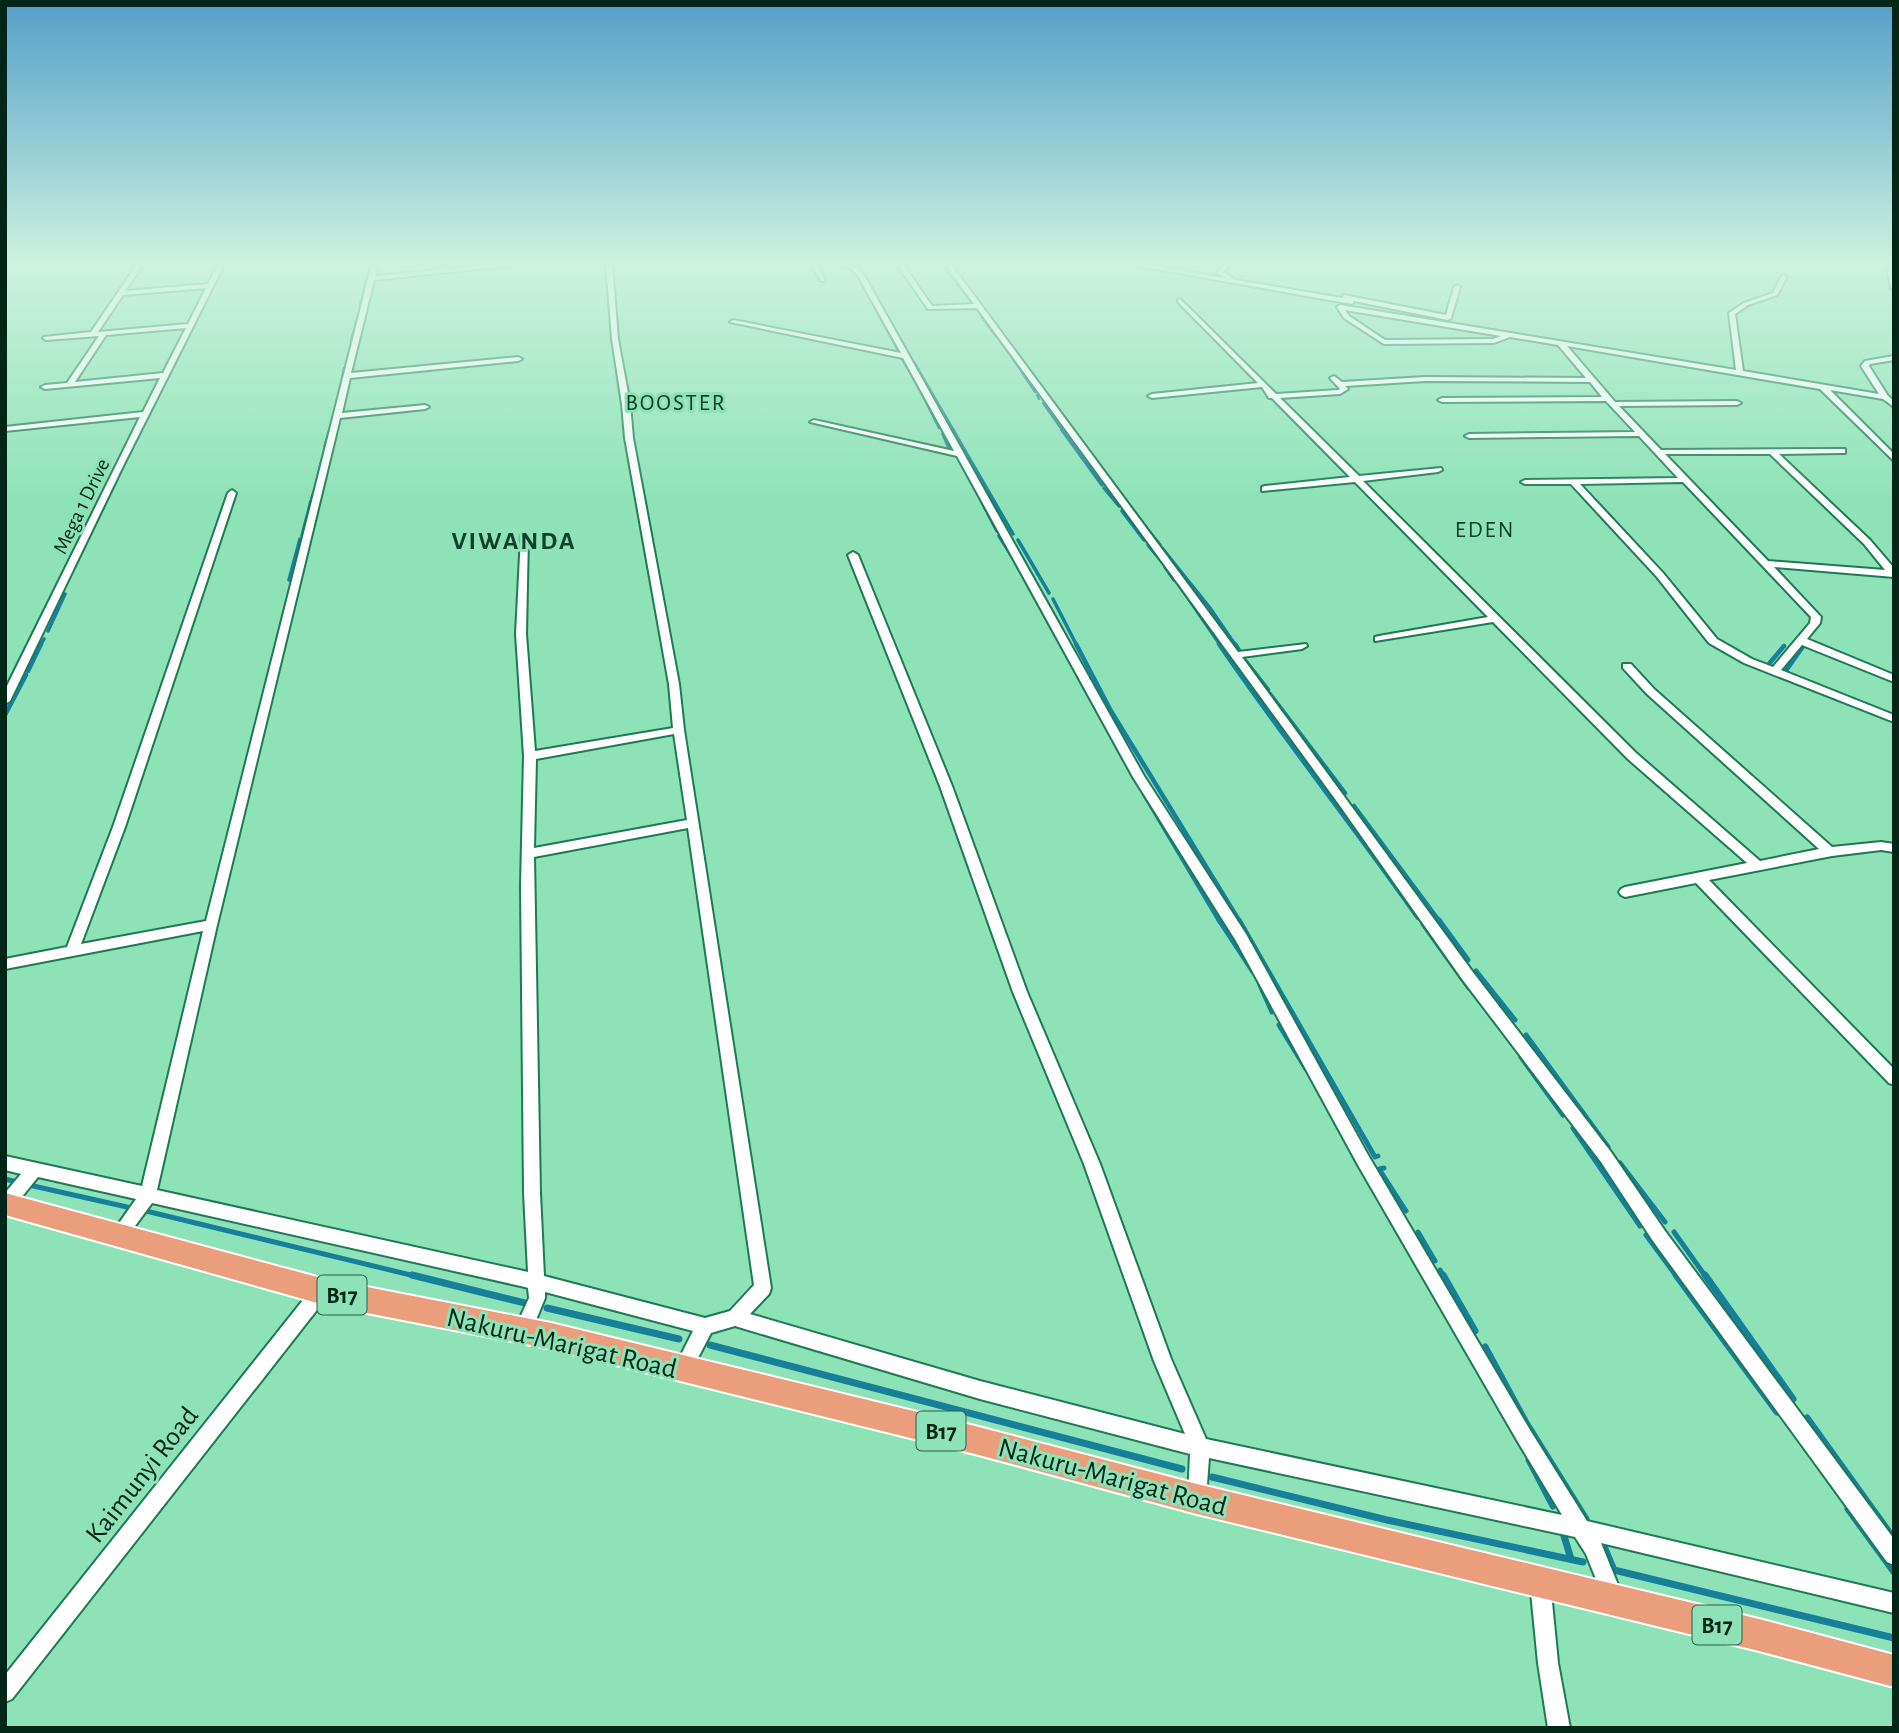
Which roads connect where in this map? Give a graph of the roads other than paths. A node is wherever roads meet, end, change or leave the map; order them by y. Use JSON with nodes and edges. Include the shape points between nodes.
{"nodes":[{"id":1,"x":96,"y":344,"type":"edge"},
{"id":2,"x":179,"y":344,"type":"edge"},
{"id":3,"x":355,"y":344,"type":"edge"},
{"id":4,"x":616,"y":344,"type":"edge"},
{"id":5,"x":844,"y":344,"type":"edge"},
{"id":6,"x":899,"y":344,"type":"edge"},
{"id":7,"x":1006,"y":344,"type":"edge"},
{"id":8,"x":1222,"y":344,"type":"edge"},
{"id":9,"x":1560,"y":344,"type":"joint"},
{"id":10,"x":1736,"y":344,"type":"edge"},
{"id":11,"x":906,"y":356,"type":"junction"},
{"id":12,"x":1894,"y":358,"type":"edge"},
{"id":13,"x":518,"y":359,"type":"dead end"},
{"id":14,"x":1740,"y":373,"type":"junction"},
{"id":15,"x":165,"y":374,"type":"junction"},
{"id":16,"x":346,"y":376,"type":"junction"},
{"id":17,"x":1334,"y":378,"type":"dead end"},
{"id":18,"x":1590,"y":380,"type":"junction"},
{"id":19,"x":70,"y":384,"type":"junction"},
{"id":20,"x":1342,"y":384,"type":"junction"},
{"id":21,"x":1262,"y":385,"type":"junction"},
{"id":22,"x":45,"y":387,"type":"dead end"},
{"id":23,"x":1822,"y":387,"type":"junction"},
{"id":24,"x":1152,"y":396,"type":"dead end"},
{"id":25,"x":1272,"y":396,"type":"junction"},
{"id":26,"x":1885,"y":397,"type":"junction"},
{"id":27,"x":1442,"y":400,"type":"dead end"},
{"id":28,"x":1611,"y":402,"type":"junction"},
{"id":29,"x":1737,"y":402,"type":"dead end"},
{"id":30,"x":1894,"y":405,"type":"edge"},
{"id":31,"x":425,"y":407,"type":"dead end"},
{"id":32,"x":146,"y":414,"type":"junction"},
{"id":33,"x":338,"y":416,"type":"junction"},
{"id":34,"x":814,"y":422,"type":"dead end"},
{"id":35,"x":5,"y":429,"type":"edge"},
{"id":36,"x":1642,"y":434,"type":"junction"},
{"id":37,"x":1469,"y":436,"type":"dead end"},
{"id":38,"x":1659,"y":452,"type":"junction"},
{"id":39,"x":1773,"y":452,"type":"junction"},
{"id":40,"x":1842,"y":452,"type":"dead end"},
{"id":41,"x":959,"y":454,"type":"junction"},
{"id":42,"x":1894,"y":459,"type":"edge"},
{"id":43,"x":1438,"y":470,"type":"dead end"},
{"id":44,"x":1357,"y":479,"type":"junction"},
{"id":45,"x":1684,"y":480,"type":"junction"},
{"id":46,"x":1573,"y":481,"type":"junction"},
{"id":47,"x":1525,"y":482,"type":"dead end"},
{"id":48,"x":1265,"y":489,"type":"dead end"},
{"id":49,"x":232,"y":493,"type":"dead end"},
{"id":50,"x":524,"y":537,"type":"dead end"},
{"id":51,"x":853,"y":555,"type":"dead end"},
{"id":52,"x":1768,"y":564,"type":"junction"},
{"id":53,"x":1893,"y":573,"type":"edge"},
{"id":54,"x":1494,"y":619,"type":"junction"},
{"id":55,"x":1379,"y":639,"type":"dead end"},
{"id":56,"x":1800,"y":640,"type":"junction"},
{"id":57,"x":1302,"y":646,"type":"dead end"},
{"id":58,"x":1235,"y":655,"type":"junction"},
{"id":59,"x":1628,"y":666,"type":"dead end"},
{"id":60,"x":1775,"y":671,"type":"junction"},
{"id":61,"x":1894,"y":679,"type":"edge"},
{"id":62,"x":5,"y":701,"type":"edge"},
{"id":63,"x":1894,"y":719,"type":"edge"},
{"id":64,"x":679,"y":730,"type":"junction"},
{"id":65,"x":530,"y":756,"type":"junction"},
{"id":66,"x":694,"y":823,"type":"junction"},
{"id":67,"x":1894,"y":848,"type":"edge"},
{"id":68,"x":1830,"y":852,"type":"junction"},
{"id":69,"x":527,"y":854,"type":"junction"},
{"id":70,"x":1758,"y":866,"type":"junction"},
{"id":71,"x":1699,"y":878,"type":"junction"},
{"id":72,"x":1625,"y":892,"type":"dead end"},
{"id":73,"x":211,"y":925,"type":"junction"},
{"id":74,"x":72,"y":951,"type":"junction"},
{"id":75,"x":5,"y":964,"type":"edge"},
{"id":76,"x":1894,"y":1079,"type":"edge"},
{"id":77,"x":5,"y":1163,"type":"edge"},
{"id":78,"x":34,"y":1170,"type":"junction"},
{"id":79,"x":148,"y":1196,"type":"junction"},
{"id":80,"x":6,"y":1204,"type":"edge"},
{"id":81,"x":118,"y":1236,"type":"junction"},
{"id":82,"x":535,"y":1282,"type":"junction"},
{"id":83,"x":321,"y":1291,"type":"junction"},
{"id":84,"x":735,"y":1318,"type":"junction"},
{"id":85,"x":705,"y":1326,"type":"junction"},
{"id":86,"x":523,"y":1331,"type":"junction"},
{"id":87,"x":684,"y":1369,"type":"junction"},
{"id":88,"x":1200,"y":1447,"type":"junction"},
{"id":89,"x":1197,"y":1499,"type":"junction"},
{"id":90,"x":1578,"y":1528,"type":"junction"},
{"id":91,"x":1894,"y":1555,"type":"edge"},
{"id":92,"x":1540,"y":1582,"type":"junction"},
{"id":93,"x":1614,"y":1601,"type":"junction"},
{"id":94,"x":1894,"y":1603,"type":"edge"},
{"id":95,"x":1894,"y":1671,"type":"edge"},
{"id":96,"x":5,"y":1692,"type":"edge"},
{"id":97,"x":1559,"y":1728,"type":"edge"}],
"edges":[{"from":1,"to":19,"type":"street"},
{"from":2,"to":15,"type":"street","name":"Mega 1 Drive"},
{"from":3,"to":16,"type":"street"},
{"from":4,"to":64,"type":"street"},
{"from":5,"to":11,"type":"street"},
{"from":6,"to":11,"type":"street"},
{"from":7,"to":58,"type":"street"},
{"from":8,"to":21,"type":"street"},
{"from":9,"to":14,"type":"street"},
{"from":9,"to":18,"type":"street"},
{"from":10,"to":14,"type":"street"},
{"from":11,"to":41,"type":"street"},
{"from":12,"to":26,"type":"street","via":[[1876,359],[1865,366]]},
{"from":13,"to":16,"type":"street"},
{"from":14,"to":23,"type":"street"},
{"from":15,"to":19,"type":"street"},
{"from":15,"to":32,"type":"street","name":"Mega 1 Drive"},
{"from":16,"to":33,"type":"street"},
{"from":17,"to":20,"type":"street"},
{"from":18,"to":20,"type":"street","via":[[1425,379]]},
{"from":18,"to":28,"type":"street"},
{"from":19,"to":22,"type":"street"},
{"from":20,"to":25,"type":"street","via":[[1340,392]]},
{"from":21,"to":24,"type":"street"},
{"from":21,"to":25,"type":"street"},
{"from":23,"to":26,"type":"street"},
{"from":23,"to":42,"type":"street"},
{"from":25,"to":44,"type":"street"},
{"from":26,"to":30,"type":"street"},
{"from":27,"to":28,"type":"street"},
{"from":28,"to":29,"type":"street"},
{"from":28,"to":36,"type":"street"},
{"from":31,"to":33,"type":"street"},
{"from":32,"to":35,"type":"street"},
{"from":32,"to":62,"type":"street","name":"Mega 1 Drive"},
{"from":33,"to":73,"type":"street"},
{"from":34,"to":41,"type":"street"},
{"from":36,"to":37,"type":"street"},
{"from":36,"to":38,"type":"street"},
{"from":38,"to":39,"type":"street"},
{"from":38,"to":45,"type":"street"},
{"from":39,"to":40,"type":"street"},
{"from":39,"to":53,"type":"street"},
{"from":41,"to":90,"type":"street","via":[[1139,777],[1253,959],[1363,1160]]},
{"from":43,"to":44,"type":"street"},
{"from":44,"to":48,"type":"street"},
{"from":44,"to":54,"type":"street"},
{"from":45,"to":46,"type":"street"},
{"from":45,"to":52,"type":"street"},
{"from":46,"to":47,"type":"street"},
{"from":46,"to":60,"type":"street","via":[[1660,575],[1713,641]]},
{"from":49,"to":74,"type":"street"},
{"from":50,"to":65,"type":"street","via":[[521,634]]},
{"from":51,"to":88,"type":"street","via":[[946,786],[1020,992],[1092,1164],[1163,1362]]},
{"from":52,"to":53,"type":"street"},
{"from":52,"to":56,"type":"street","via":[[1816,617]]},
{"from":54,"to":55,"type":"street"},
{"from":54,"to":70,"type":"street","via":[[1632,756]]},
{"from":56,"to":60,"type":"street"},
{"from":56,"to":61,"type":"street"},
{"from":57,"to":58,"type":"street"},
{"from":58,"to":91,"type":"street"},
{"from":59,"to":68,"type":"street"},
{"from":60,"to":63,"type":"street"},
{"from":64,"to":65,"type":"street"},
{"from":64,"to":66,"type":"street"},
{"from":65,"to":69,"type":"street"},
{"from":66,"to":69,"type":"street"},
{"from":66,"to":84,"type":"street","via":[[762,1288]]},
{"from":67,"to":68,"type":"street","via":[[1859,846]]},
{"from":68,"to":70,"type":"street"},
{"from":69,"to":82,"type":"street"},
{"from":70,"to":71,"type":"street"},
{"from":71,"to":72,"type":"street"},
{"from":71,"to":76,"type":"street"},
{"from":73,"to":74,"type":"street"},
{"from":73,"to":79,"type":"street"},
{"from":74,"to":75,"type":"street"},
{"from":77,"to":78,"type":"street"},
{"from":78,"to":79,"type":"street"},
{"from":78,"to":80,"type":"street"},
{"from":79,"to":81,"type":"street"},
{"from":79,"to":82,"type":"street"},
{"from":80,"to":81,"type":"main road","name":"Nakuru-Marigat Road","number":"B17"},
{"from":81,"to":83,"type":"main road","name":"Nakuru-Marigat Road","number":"B17"},
{"from":82,"to":85,"type":"street"},
{"from":82,"to":86,"type":"street","via":[[537,1298]]},
{"from":83,"to":86,"type":"main road","name":"Nakuru-Marigat Road","number":"B17"},
{"from":83,"to":96,"type":"street","name":"Kaimunyi Road"},
{"from":84,"to":85,"type":"street"},
{"from":84,"to":88,"type":"street","via":[[980,1390]]},
{"from":85,"to":87,"type":"street"},
{"from":86,"to":87,"type":"main road","name":"Nakuru-Marigat Road","number":"B17"},
{"from":87,"to":89,"type":"main road","name":"Nakuru-Marigat Road","number":"B17"},
{"from":88,"to":89,"type":"street"},
{"from":88,"to":90,"type":"street"},
{"from":89,"to":92,"type":"main road","name":"Nakuru-Marigat Road","number":"B17"},
{"from":90,"to":93,"type":"street","via":[[1592,1548]]},
{"from":90,"to":94,"type":"street"},
{"from":92,"to":93,"type":"main road","name":"Nakuru-Marigat Road","number":"B17"},
{"from":92,"to":97,"type":"street"},
{"from":93,"to":95,"type":"main road","name":"Nakuru-Marigat Road","number":"B17"}]}
